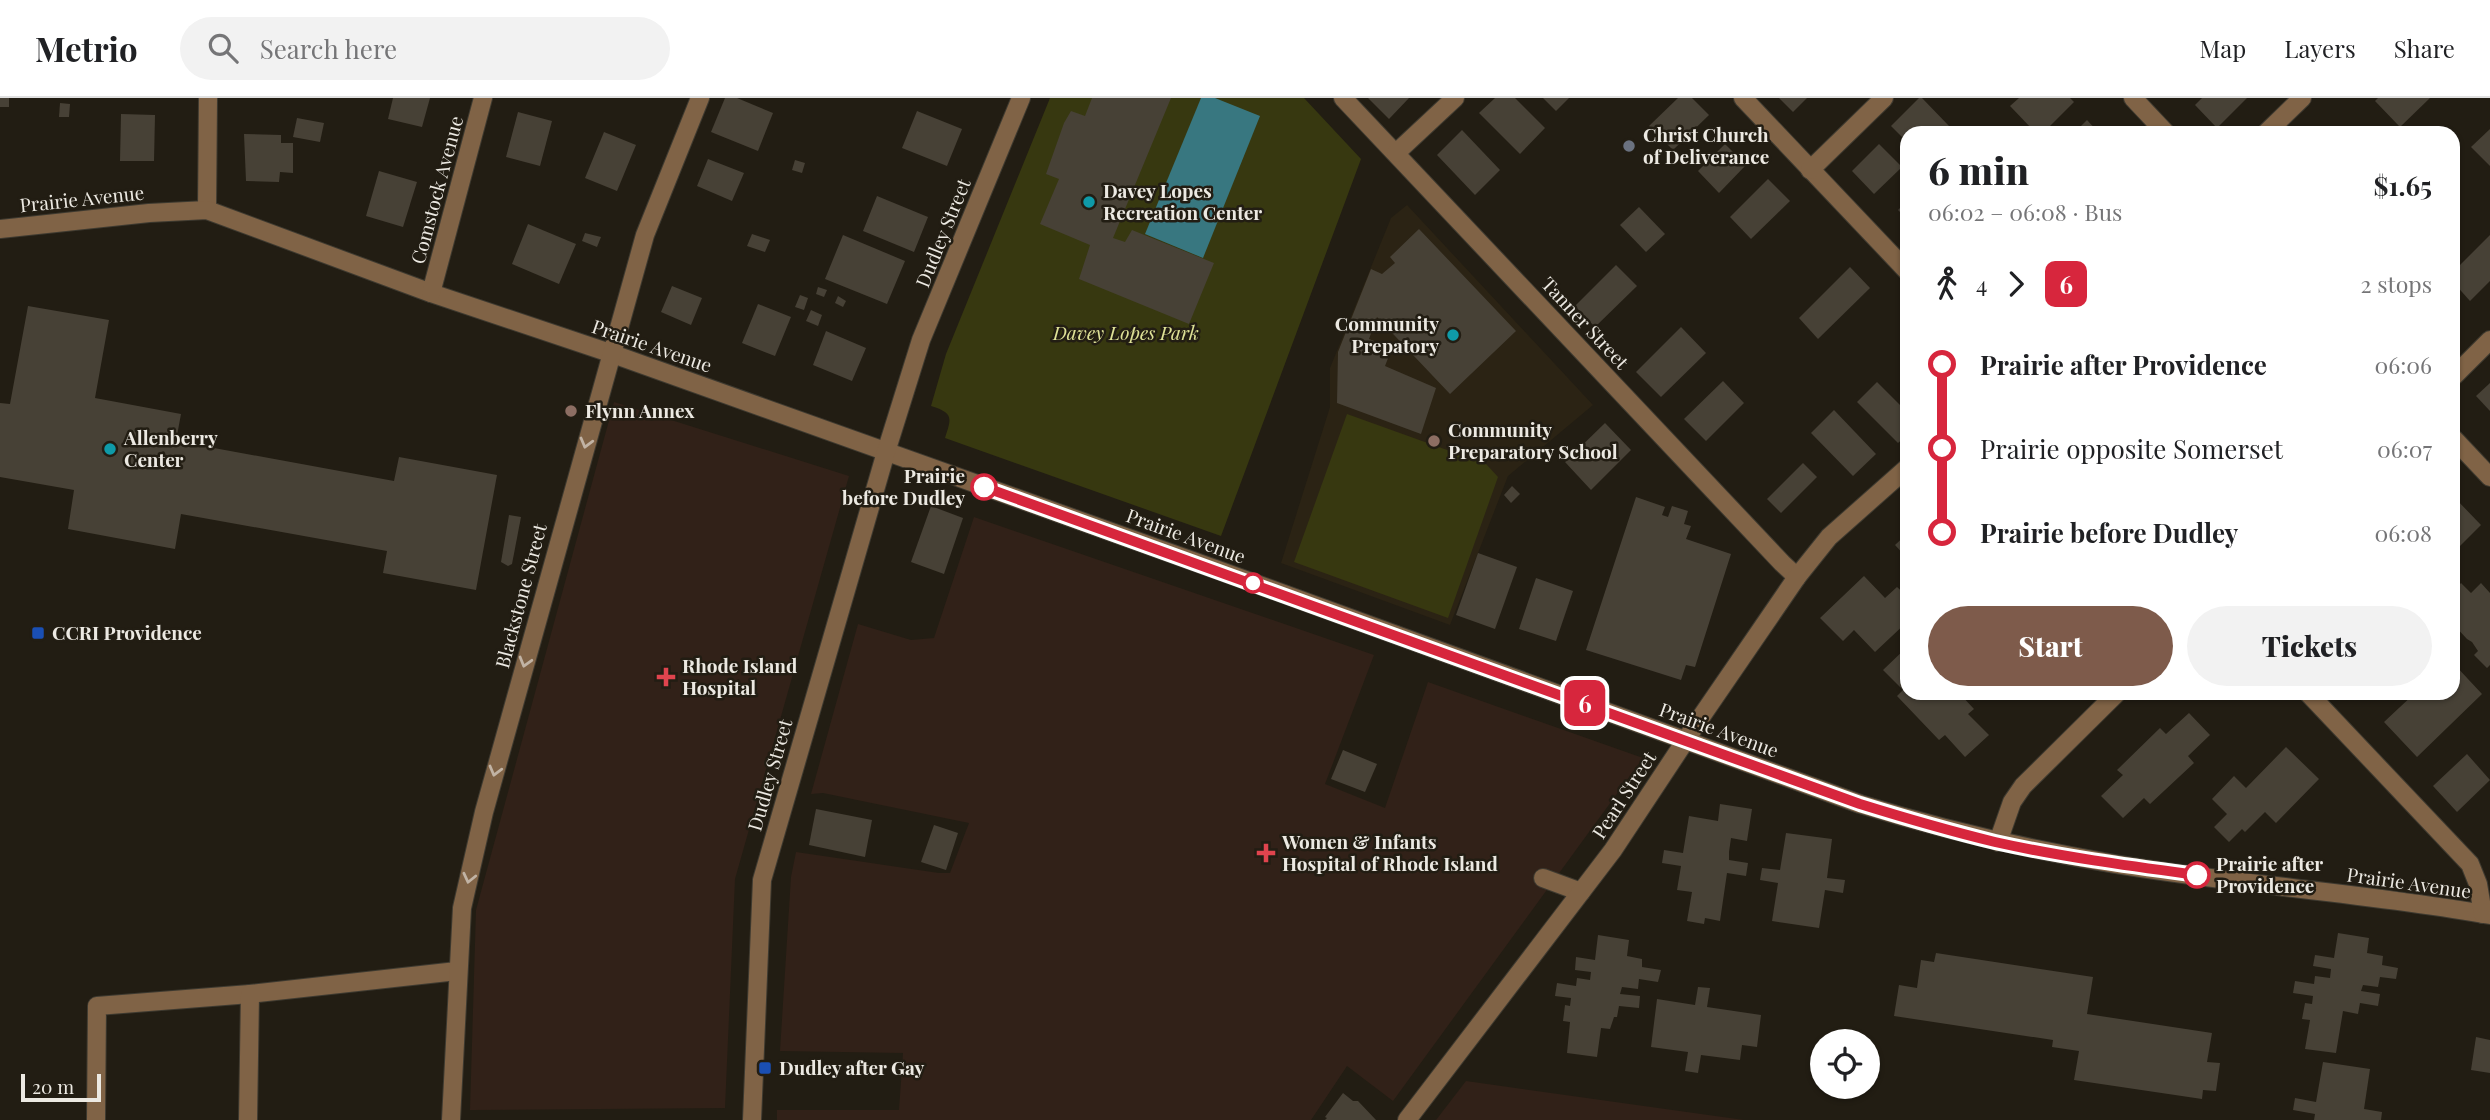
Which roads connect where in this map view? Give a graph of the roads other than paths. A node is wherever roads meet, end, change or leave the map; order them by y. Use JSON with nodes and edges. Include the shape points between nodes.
{"nodes":[{"id":1,"x":208,"y":98,"type":"edge"},
{"id":2,"x":483,"y":98,"type":"edge"},
{"id":3,"x":700,"y":98,"type":"edge"},
{"id":4,"x":1021,"y":98,"type":"edge"},
{"id":5,"x":1343,"y":98,"type":"edge"},
{"id":6,"x":1455,"y":98,"type":"edge"},
{"id":7,"x":1742,"y":98,"type":"edge"},
{"id":8,"x":1884,"y":98,"type":"edge"},
{"id":9,"x":2133,"y":98,"type":"edge"},
{"id":10,"x":2302,"y":98,"type":"edge"},
{"id":11,"x":2159,"y":126,"type":"edge"},
{"id":12,"x":2273,"y":126,"type":"edge"},
{"id":13,"x":1396,"y":153,"type":"junction"},
{"id":14,"x":1810,"y":170,"type":"junction"},
{"id":15,"x":207,"y":210,"type":"junction"},
{"id":16,"x":0,"y":229,"type":"edge"},
{"id":17,"x":1900,"y":264,"type":"edge"},
{"id":18,"x":431,"y":293,"type":"junction"},
{"id":19,"x":2490,"y":340,"type":"edge"},
{"id":20,"x":610,"y":354,"type":"junction"},
{"id":21,"x":2460,"y":370,"type":"edge"},
{"id":22,"x":2460,"y":445,"type":"edge"},
{"id":23,"x":886,"y":452,"type":"junction"},
{"id":24,"x":1900,"y":474,"type":"edge"},
{"id":25,"x":2490,"y":477,"type":"edge"},
{"id":26,"x":1797,"y":577,"type":"junction"},
{"id":27,"x":2110,"y":700,"type":"edge"},
{"id":28,"x":2315,"y":700,"type":"edge"},
{"id":29,"x":1685,"y":740,"type":"junction"},
{"id":30,"x":1998,"y":842,"type":"junction"},
{"id":31,"x":1543,"y":878,"type":"dead end"},
{"id":32,"x":1581,"y":892,"type":"junction"},
{"id":33,"x":2487,"y":914,"type":"edge"},
{"id":34,"x":457,"y":971,"type":"junction"},
{"id":35,"x":250,"y":994,"type":"junction"},
{"id":36,"x":96,"y":1120,"type":"edge"},
{"id":37,"x":248,"y":1120,"type":"edge"},
{"id":38,"x":451,"y":1120,"type":"edge"},
{"id":39,"x":752,"y":1120,"type":"edge"},
{"id":40,"x":1407,"y":1120,"type":"edge"}],
"edges":[{"from":1,"to":15,"type":"street"},
{"from":2,"to":18,"type":"street","name":"Comstock Avenue"},
{"from":3,"to":20,"type":"street","name":"Blackstone Street","via":[[645,235]]},
{"from":4,"to":23,"type":"street","name":"Dudley Street","via":[[921,340]]},
{"from":5,"to":13,"type":"street","name":"Tanner Street"},
{"from":6,"to":13,"type":"street"},
{"from":7,"to":14,"type":"street"},
{"from":8,"to":14,"type":"street"},
{"from":9,"to":11,"type":"street"},
{"from":10,"to":12,"type":"street"},
{"from":13,"to":26,"type":"street","name":"Tanner Street"},
{"from":14,"to":17,"type":"street"},
{"from":15,"to":16,"type":"street","name":"Prairie Avenue"},
{"from":15,"to":18,"type":"street","name":"Prairie Avenue"},
{"from":18,"to":20,"type":"street","name":"Prairie Avenue"},
{"from":19,"to":21,"type":"street"},
{"from":20,"to":23,"type":"street","name":"Prairie Avenue"},
{"from":20,"to":34,"type":"street","name":"Blackstone Street","one_way":true,"via":[[484,812],[462,908]]},
{"from":22,"to":25,"type":"street"},
{"from":23,"to":29,"type":"street","name":"Prairie Avenue"},
{"from":23,"to":39,"type":"street","name":"Dudley Street","via":[[762,880]]},
{"from":24,"to":26,"type":"street","name":"Pearl Street","via":[[1829,537]]},
{"from":26,"to":29,"type":"street","name":"Pearl Street"},
{"from":27,"to":30,"type":"street","via":[[2023,786],[2012,802]]},
{"from":28,"to":33,"type":"street","via":[[2470,864]]},
{"from":29,"to":30,"type":"street","name":"Prairie Avenue","via":[[1860,804]]},
{"from":29,"to":32,"type":"street","name":"Pearl Street"},
{"from":30,"to":33,"type":"street","name":"Prairie Avenue","via":[[2116,864]]},
{"from":31,"to":32,"type":"street"},
{"from":32,"to":40,"type":"street","name":"Pearl Street"},
{"from":34,"to":35,"type":"street"},
{"from":34,"to":38,"type":"street","name":"Blackstone Street"},
{"from":35,"to":36,"type":"street","via":[[97,1006]]},
{"from":35,"to":37,"type":"street"}]}
